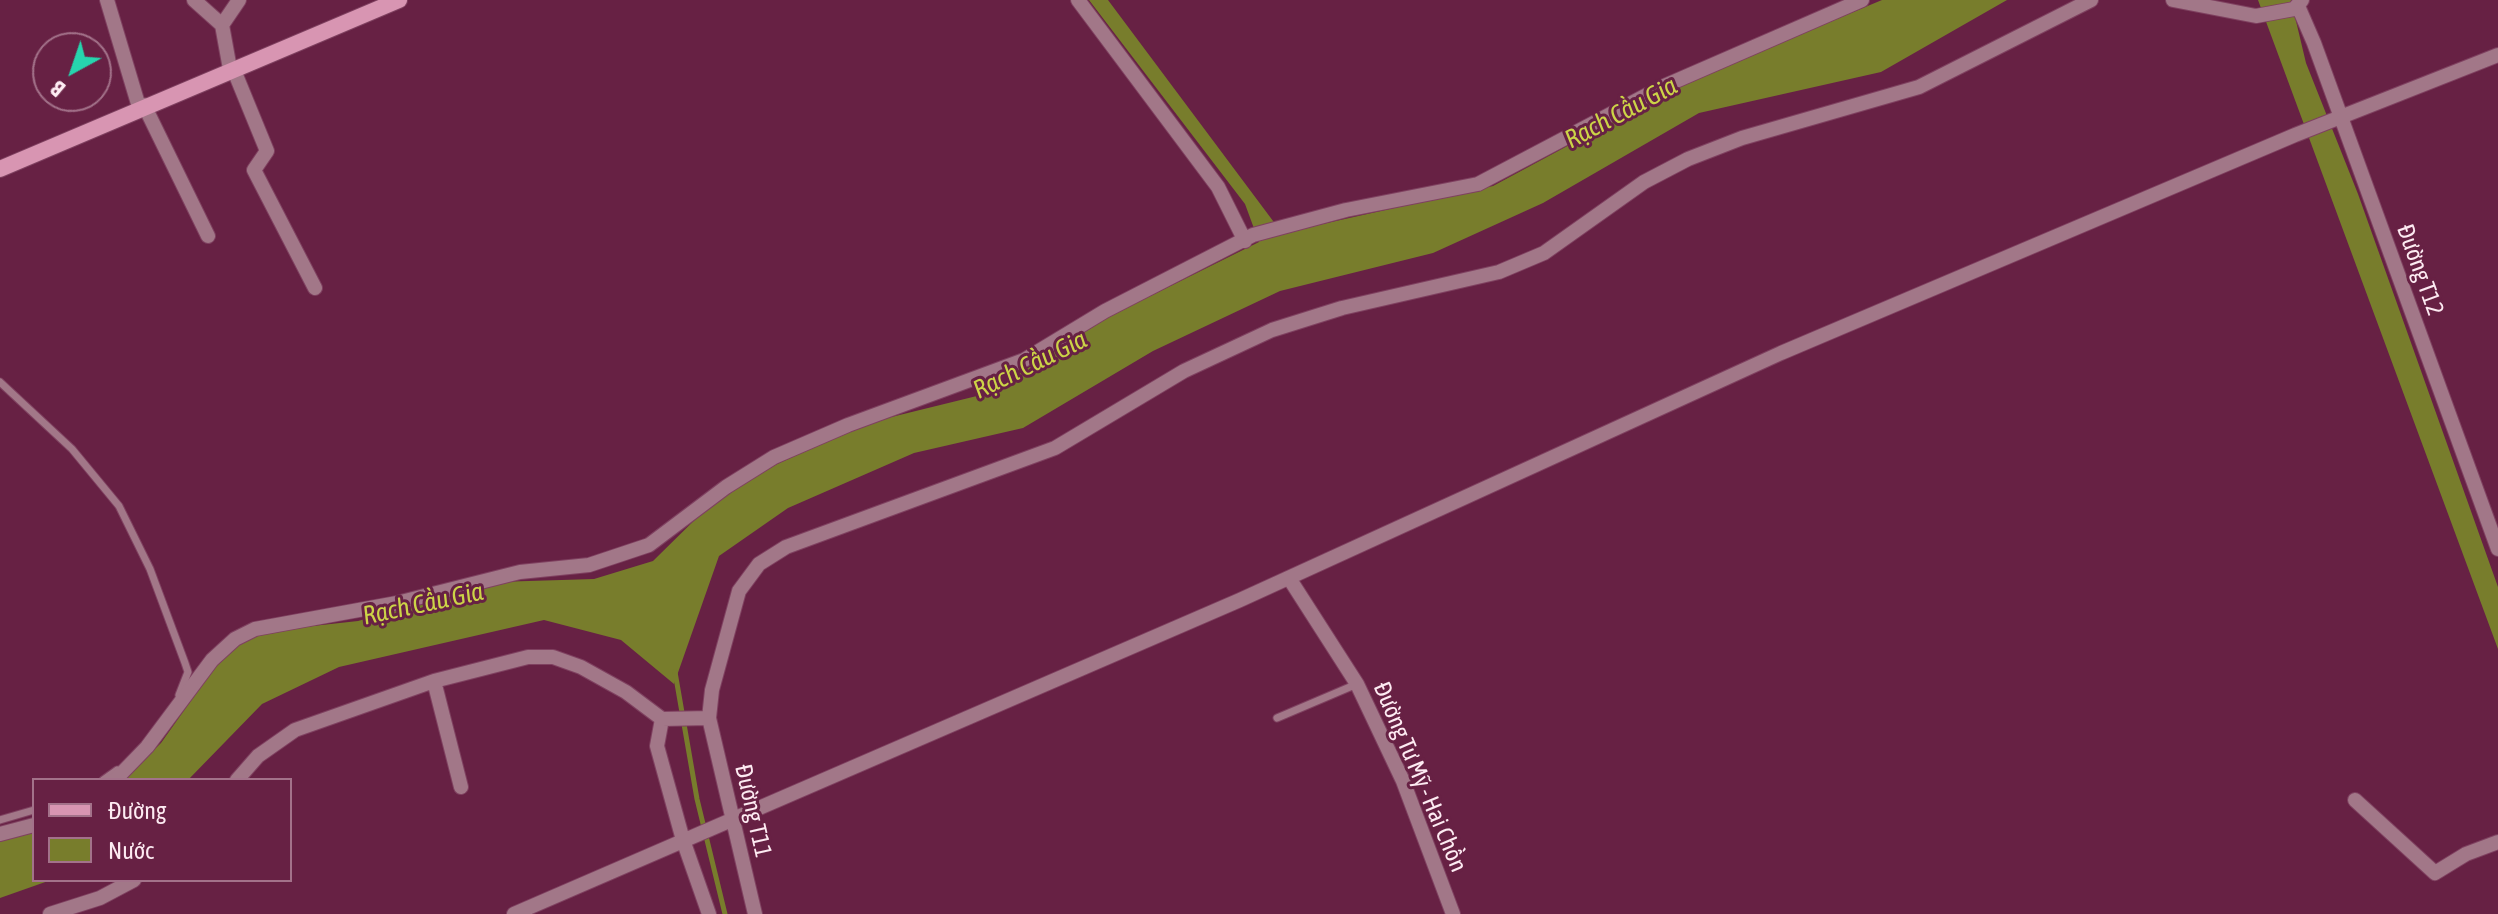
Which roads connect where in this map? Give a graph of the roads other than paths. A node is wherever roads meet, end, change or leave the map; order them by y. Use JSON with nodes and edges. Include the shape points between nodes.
{"nodes":[{"id":1,"x":107,"y":0,"type":"edge"},
{"id":2,"x":194,"y":0,"type":"edge"},
{"id":3,"x":239,"y":0,"type":"edge"},
{"id":4,"x":399,"y":0,"type":"edge"},
{"id":5,"x":1078,"y":0,"type":"edge"},
{"id":6,"x":1862,"y":0,"type":"edge"},
{"id":7,"x":2091,"y":0,"type":"edge"},
{"id":8,"x":2173,"y":0,"type":"edge"},
{"id":9,"x":2298,"y":5,"type":"edge"},
{"id":10,"x":222,"y":25,"type":"junction"},
{"id":11,"x":2498,"y":55,"type":"edge"},
{"id":12,"x":231,"y":68,"type":"junction"},
{"id":13,"x":141,"y":106,"type":"junction"},
{"id":14,"x":2337,"y":121,"type":"junction"},
{"id":15,"x":0,"y":169,"type":"edge"},
{"id":16,"x":208,"y":236,"type":"dead end"},
{"id":17,"x":1249,"y":238,"type":"junction"},
{"id":18,"x":315,"y":288,"type":"dead end"},
{"id":19,"x":0,"y":382,"type":"edge"},
{"id":20,"x":2498,"y":549,"type":"edge"},
{"id":21,"x":1289,"y":578,"type":"junction"},
{"id":22,"x":434,"y":681,"type":"junction"},
{"id":23,"x":1357,"y":684,"type":"junction"},
{"id":24,"x":709,"y":718,"type":"junction"},
{"id":25,"x":1277,"y":718,"type":"dead end"},
{"id":26,"x":662,"y":719,"type":"junction"},
{"id":27,"x":106,"y":778,"type":"edge"},
{"id":28,"x":117,"y":778,"type":"edge"},
{"id":29,"x":239,"y":778,"type":"edge"},
{"id":30,"x":461,"y":787,"type":"dead end"},
{"id":31,"x":2355,"y":800,"type":"dead end"},
{"id":32,"x":32,"y":811,"type":"edge"},
{"id":33,"x":0,"y":820,"type":"edge"},
{"id":34,"x":732,"y":821,"type":"junction"},
{"id":35,"x":32,"y":826,"type":"edge"},
{"id":36,"x":0,"y":834,"type":"edge"},
{"id":37,"x":683,"y":840,"type":"junction"},
{"id":38,"x":2498,"y":842,"type":"edge"},
{"id":39,"x":130,"y":882,"type":"edge"},
{"id":40,"x":50,"y":914,"type":"edge"},
{"id":41,"x":514,"y":914,"type":"edge"},
{"id":42,"x":709,"y":914,"type":"edge"},
{"id":43,"x":755,"y":914,"type":"edge"},
{"id":44,"x":1453,"y":914,"type":"edge"}],
"edges":[{"from":1,"to":13,"type":"street"},
{"from":2,"to":10,"type":"street"},
{"from":3,"to":10,"type":"street"},
{"from":4,"to":12,"type":"street"},
{"from":5,"to":17,"type":"street","via":[[1218,187]]},
{"from":6,"to":17,"type":"street","via":[[1662,87],[1478,184],[1346,210]]},
{"from":7,"to":24,"type":"street","via":[[1950,75],[1688,159],[1644,182],[1544,253],[1499,272],[1272,330],[1184,371],[1055,448],[786,547],[759,564],[739,591]]},
{"from":8,"to":9,"type":"street","via":[[2256,16]]},
{"from":9,"to":14,"type":"street","name":"Đường T12"},
{"from":10,"to":12,"type":"street"},
{"from":11,"to":14,"type":"street"},
{"from":12,"to":13,"type":"street"},
{"from":12,"to":18,"type":"street","via":[[267,151],[254,170]]},
{"from":13,"to":15,"type":"street"},
{"from":13,"to":16,"type":"street"},
{"from":14,"to":20,"type":"street","name":"Đường T12"},
{"from":14,"to":21,"type":"street","via":[[1781,353]]},
{"from":17,"to":28,"type":"street","via":[[1105,311],[1024,360],[774,457],[649,545],[589,565],[520,572],[397,603],[255,629],[212,660],[157,735]]},
{"from":19,"to":27,"type":"lane","via":[[72,449],[119,506],[150,569],[188,672],[178,696],[149,734]]},
{"from":21,"to":23,"type":"street","name":"Đường Tư Mỹ - Hai Chồn"},
{"from":21,"to":34,"type":"street"},
{"from":22,"to":26,"type":"street","via":[[528,657],[553,657],[592,673]]},
{"from":22,"to":29,"type":"street","via":[[295,730],[258,756]]},
{"from":22,"to":30,"type":"street"},
{"from":23,"to":25,"type":"lane"},
{"from":23,"to":44,"type":"street","name":"Đường Tư Mỹ - Hai Chồn","via":[[1403,781]]},
{"from":24,"to":26,"type":"street"},
{"from":24,"to":34,"type":"street","name":"Đường T11"},
{"from":26,"to":37,"type":"street","via":[[657,746]]},
{"from":31,"to":38,"type":"street","via":[[2435,873]]},
{"from":32,"to":33,"type":"lane"},
{"from":34,"to":37,"type":"street"},
{"from":34,"to":43,"type":"street","name":"Đường T11"},
{"from":35,"to":36,"type":"street"},
{"from":37,"to":41,"type":"street"},
{"from":37,"to":42,"type":"street"},
{"from":39,"to":40,"type":"street"}]}
